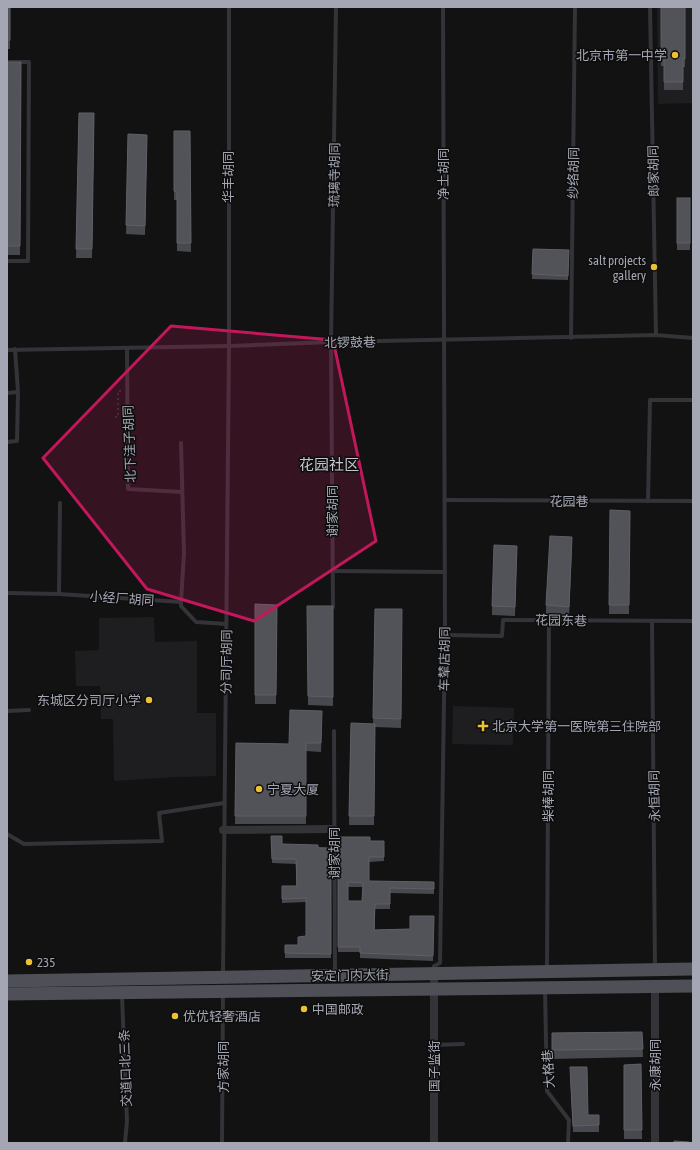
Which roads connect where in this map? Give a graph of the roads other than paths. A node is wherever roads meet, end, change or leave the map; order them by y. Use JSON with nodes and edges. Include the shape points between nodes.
{"nodes":[{"id":1,"x":229,"y":7,"type":"edge"},
{"id":2,"x":336,"y":7,"type":"edge"},
{"id":3,"x":444,"y":7,"type":"edge"},
{"id":4,"x":575,"y":7,"type":"edge"},
{"id":5,"x":650,"y":7,"type":"edge"},
{"id":6,"x":7,"y":62,"type":"edge"},
{"id":7,"x":7,"y":261,"type":"edge"},
{"id":8,"x":656,"y":335,"type":"junction"},
{"id":9,"x":571,"y":338,"type":"junction"},
{"id":10,"x":693,"y":338,"type":"edge"},
{"id":11,"x":444,"y":340,"type":"junction"},
{"id":12,"x":331,"y":342,"type":"junction"},
{"id":13,"x":229,"y":346,"type":"junction"},
{"id":14,"x":127,"y":348,"type":"junction"},
{"id":15,"x":7,"y":350,"type":"edge"},
{"id":16,"x":15,"y":350,"type":"junction"},
{"id":17,"x":18,"y":392,"type":"junction"},
{"id":18,"x":7,"y":393,"type":"edge"},
{"id":19,"x":693,"y":400,"type":"edge"},
{"id":20,"x":7,"y":442,"type":"edge"},
{"id":21,"x":181,"y":443,"type":"dead end"},
{"id":22,"x":182,"y":492,"type":"junction"},
{"id":23,"x":445,"y":500,"type":"junction"},
{"id":24,"x":648,"y":501,"type":"junction"},
{"id":25,"x":693,"y":501,"type":"edge"},
{"id":26,"x":60,"y":503,"type":"dead end"},
{"id":27,"x":333,"y":571,"type":"junction"},
{"id":28,"x":445,"y":572,"type":"junction"},
{"id":29,"x":7,"y":593,"type":"edge"},
{"id":30,"x":59,"y":594,"type":"junction"},
{"id":31,"x":181,"y":602,"type":"junction"},
{"id":32,"x":333,"y":607,"type":"edge"},
{"id":33,"x":549,"y":620,"type":"junction"},
{"id":34,"x":652,"y":621,"type":"junction"},
{"id":35,"x":693,"y":621,"type":"edge"},
{"id":36,"x":226,"y":624,"type":"junction"},
{"id":37,"x":444,"y":635,"type":"junction"},
{"id":38,"x":7,"y":710,"type":"edge"},
{"id":39,"x":30,"y":710,"type":"dead end"},
{"id":40,"x":334,"y":731,"type":"dead end"},
{"id":41,"x":224,"y":803,"type":"junction"},
{"id":42,"x":223,"y":830,"type":"junction"},
{"id":43,"x":334,"y":830,"type":"junction"},
{"id":44,"x":7,"y":834,"type":"edge"},
{"id":45,"x":693,"y":969,"type":"edge"},
{"id":46,"x":656,"y":970,"type":"junction"},
{"id":47,"x":546,"y":972,"type":"junction"},
{"id":48,"x":434,"y":974,"type":"junction"},
{"id":49,"x":335,"y":975,"type":"junction"},
{"id":50,"x":223,"y":977,"type":"junction"},
{"id":51,"x":7,"y":981,"type":"edge"},
{"id":52,"x":655,"y":986,"type":"junction"},
{"id":53,"x":693,"y":986,"type":"edge"},
{"id":54,"x":545,"y":987,"type":"junction"},
{"id":55,"x":434,"y":989,"type":"junction"},
{"id":56,"x":223,"y":992,"type":"junction"},
{"id":57,"x":122,"y":993,"type":"junction"},
{"id":58,"x":7,"y":994,"type":"edge"},
{"id":59,"x":463,"y":1044,"type":"dead end"},
{"id":60,"x":434,"y":1045,"type":"junction"},
{"id":61,"x":125,"y":1143,"type":"edge"},
{"id":62,"x":222,"y":1143,"type":"edge"},
{"id":63,"x":434,"y":1143,"type":"edge"},
{"id":64,"x":568,"y":1143,"type":"edge"},
{"id":65,"x":654,"y":1143,"type":"edge"}],
"edges":[{"from":1,"to":13,"type":"lane","name":"华丰胡同"},
{"from":2,"to":12,"type":"lane","name":"琉璃寺胡同"},
{"from":3,"to":11,"type":"lane","name":"净土胡同"},
{"from":4,"to":9,"type":"lane","name":"纱络胡同"},
{"from":5,"to":8,"type":"lane","name":"郎家胡同"},
{"from":6,"to":7,"type":"lane","via":[[29,62],[29,70],[28,261]]},
{"from":8,"to":9,"type":"lane","name":"北锣鼓巷"},
{"from":8,"to":10,"type":"lane","name":"北锣鼓巷"},
{"from":9,"to":11,"type":"lane","name":"北锣鼓巷"},
{"from":11,"to":12,"type":"lane","name":"北锣鼓巷"},
{"from":11,"to":23,"type":"lane","name":"车辇店胡同"},
{"from":12,"to":13,"type":"lane","name":"北锣鼓巷"},
{"from":12,"to":27,"type":"lane","name":"谢家胡同"},
{"from":13,"to":14,"type":"lane","name":"北锣鼓巷"},
{"from":13,"to":36,"type":"lane","name":"分司厅胡同"},
{"from":14,"to":16,"type":"lane","name":"北锣鼓巷"},
{"from":14,"to":22,"type":"lane","name":"北下洼子胡同","via":[[128,489]]},
{"from":15,"to":16,"type":"lane","name":"北锣鼓巷"},
{"from":16,"to":17,"type":"lane"},
{"from":17,"to":18,"type":"lane"},
{"from":17,"to":20,"type":"lane","via":[[17,442]]},
{"from":19,"to":24,"type":"lane","via":[[650,400]]},
{"from":21,"to":22,"type":"lane"},
{"from":22,"to":31,"type":"lane","via":[[184,553]]},
{"from":23,"to":24,"type":"lane","name":"花园巷"},
{"from":23,"to":28,"type":"lane","name":"车辇店胡同"},
{"from":24,"to":25,"type":"lane","name":"花园巷"},
{"from":26,"to":30,"type":"lane"},
{"from":27,"to":28,"type":"lane"},
{"from":27,"to":32,"type":"lane","name":"谢家胡同"},
{"from":28,"to":37,"type":"lane","name":"车辇店胡同"},
{"from":29,"to":30,"type":"lane","name":"小经厂胡同"},
{"from":30,"to":31,"type":"lane","name":"小经厂胡同"},
{"from":31,"to":36,"type":"lane","via":[[181,606],[196,622]]},
{"from":33,"to":34,"type":"lane","name":"花园东巷"},
{"from":33,"to":37,"type":"lane","name":"花园东巷","via":[[503,620],[502,636]]},
{"from":33,"to":47,"type":"lane","name":"柴棒胡同"},
{"from":34,"to":35,"type":"lane","name":"花园东巷"},
{"from":34,"to":46,"type":"lane","name":"永恒胡同"},
{"from":36,"to":41,"type":"lane","name":"分司厅胡同"},
{"from":37,"to":48,"type":"lane","name":"车辇店胡同","via":[[440,963],[434,966]]},
{"from":38,"to":39,"type":"lane"},
{"from":40,"to":43,"type":"lane","name":"谢家胡同"},
{"from":41,"to":42,"type":"lane","name":"分司厅胡同"},
{"from":41,"to":44,"type":"lane","via":[[159,813],[162,841],[24,844]]},
{"from":42,"to":43,"type":"street"},
{"from":42,"to":50,"type":"lane","name":"分司厅胡同"},
{"from":43,"to":49,"type":"lane","name":"谢家胡同"},
{"from":45,"to":46,"type":"main road","name":"安定门内大街"},
{"from":46,"to":47,"type":"main road","name":"安定门内大街"},
{"from":47,"to":48,"type":"main road","name":"安定门内大街"},
{"from":48,"to":49,"type":"main road","name":"安定门内大街"},
{"from":48,"to":55,"type":"street","name":"国子监街"},
{"from":49,"to":50,"type":"main road","name":"安定门内大街"},
{"from":50,"to":51,"type":"main road","name":"安定门内大街"},
{"from":52,"to":53,"type":"main road","name":"安定门内大街"},
{"from":52,"to":54,"type":"main road","name":"安定门内大街"},
{"from":52,"to":65,"type":"street","name":"永康胡同"},
{"from":54,"to":55,"type":"main road","name":"安定门内大街"},
{"from":54,"to":64,"type":"lane","name":"大格巷","via":[[547,1091],[569,1120]]},
{"from":55,"to":56,"type":"main road","name":"安定门内大街"},
{"from":55,"to":60,"type":"street","name":"国子监街"},
{"from":56,"to":57,"type":"main road","name":"安定门内大街"},
{"from":56,"to":62,"type":"lane","name":"方家胡同"},
{"from":57,"to":58,"type":"main road","name":"安定门内大街"},
{"from":57,"to":61,"type":"lane","name":"交道口北三条","via":[[127,1121]]},
{"from":59,"to":60,"type":"lane"},
{"from":60,"to":63,"type":"street","name":"国子监街"}]}
